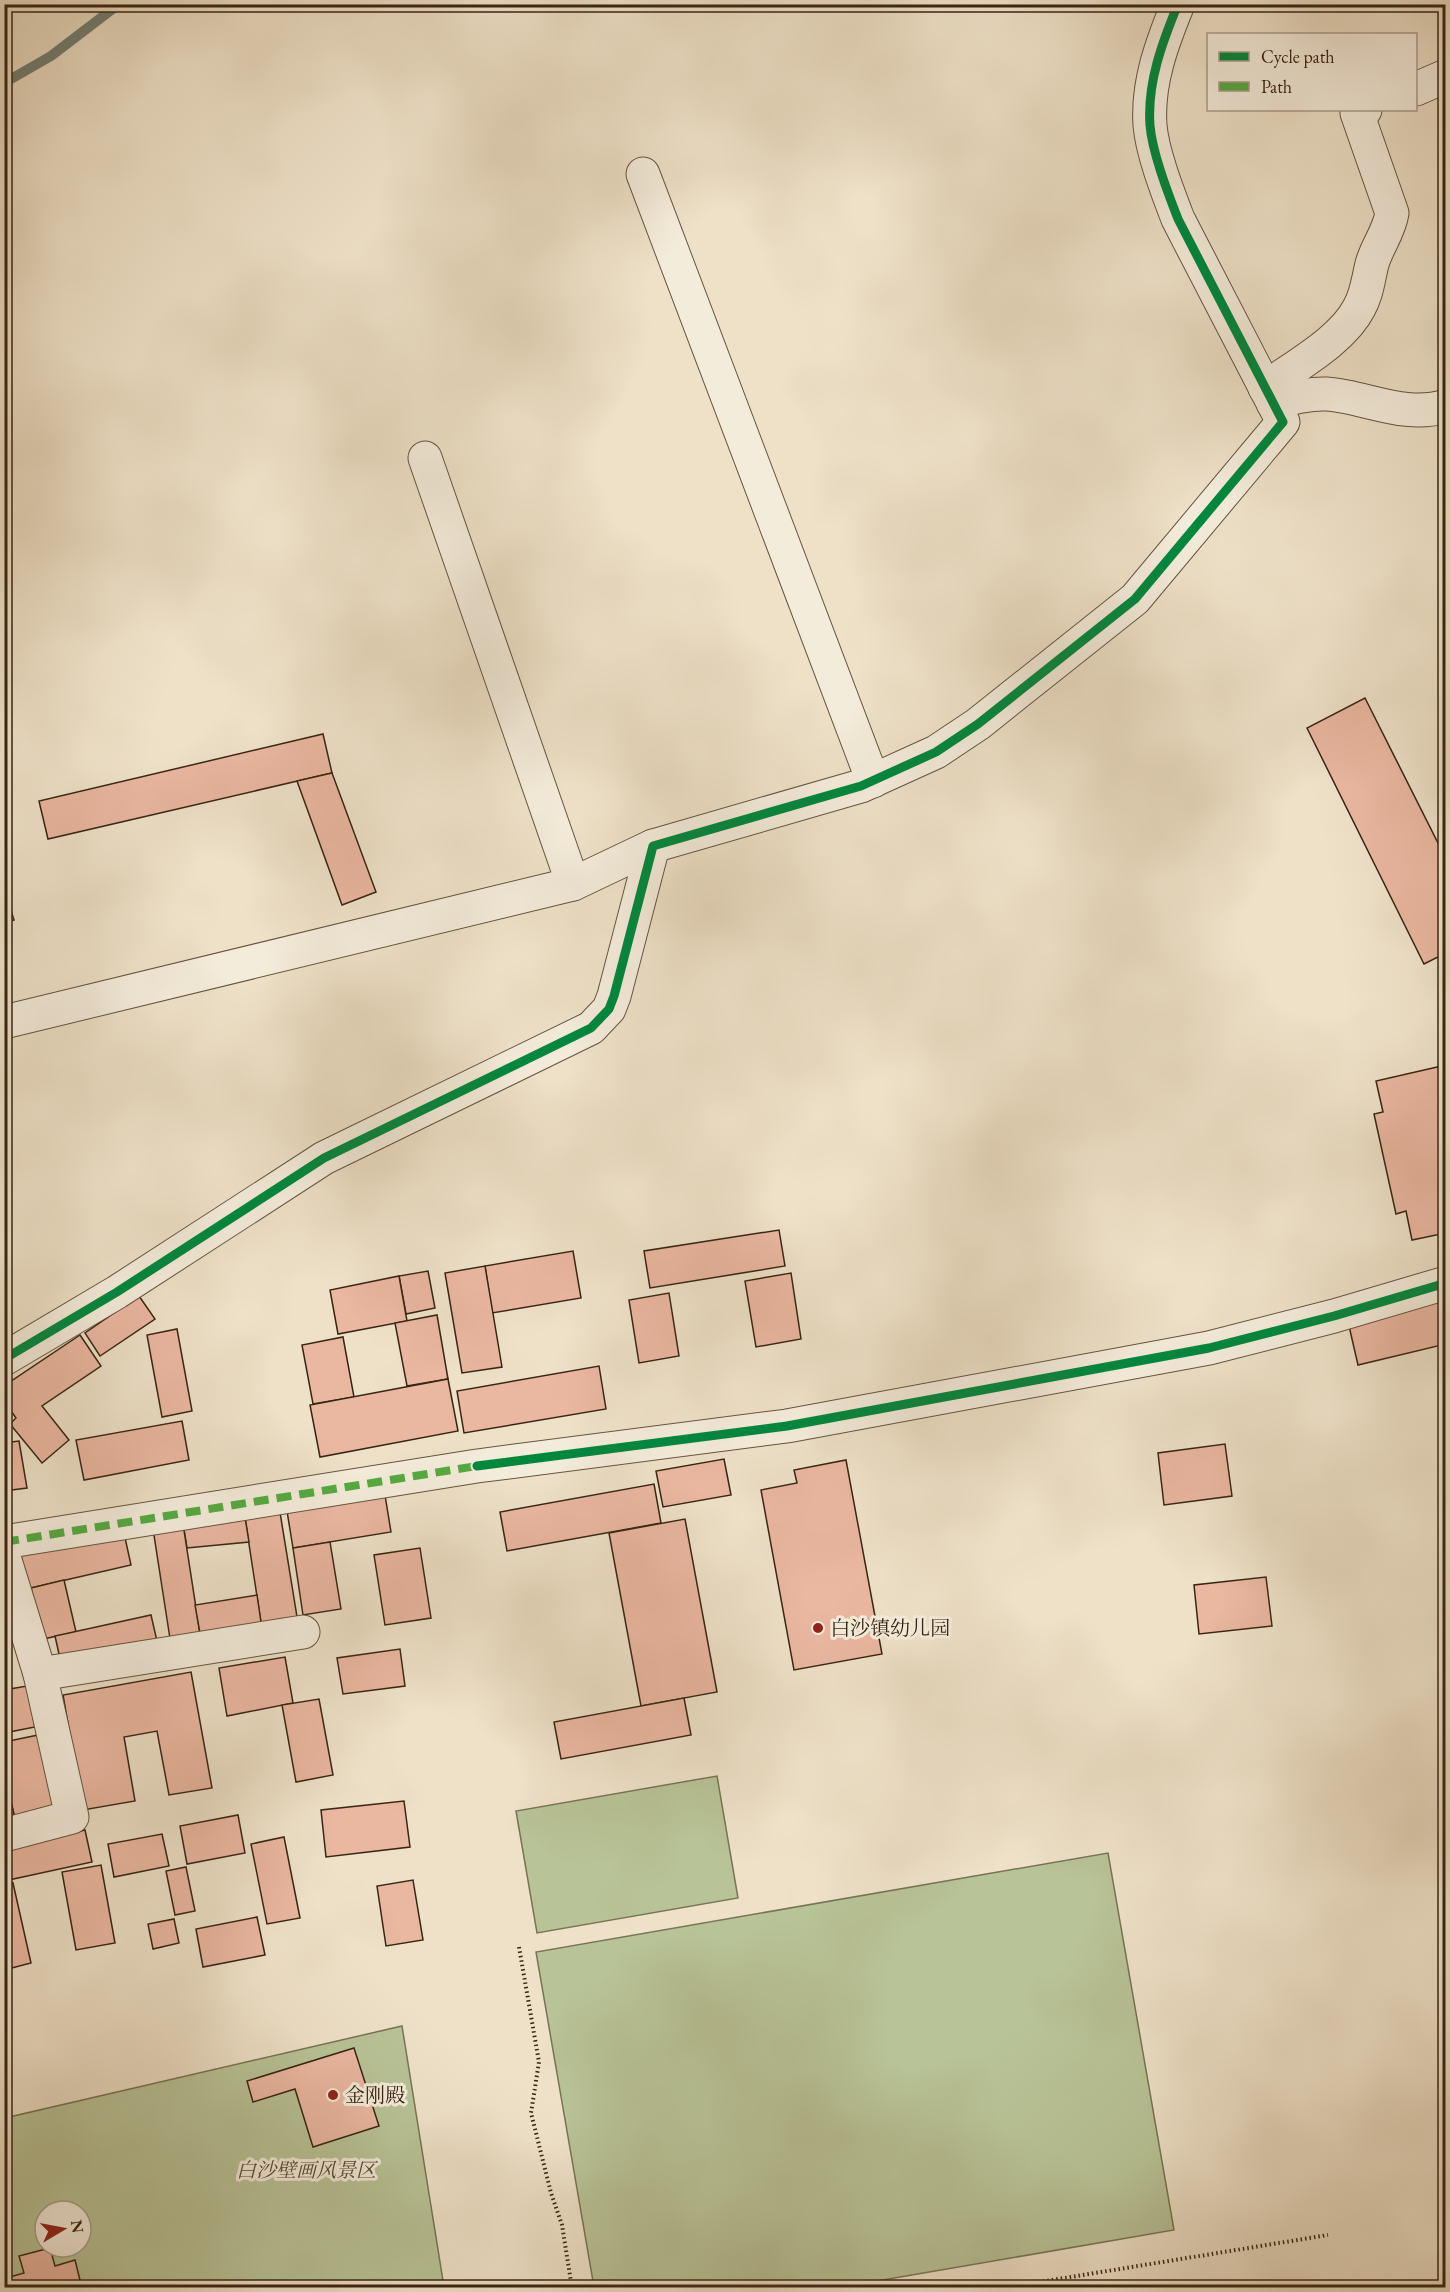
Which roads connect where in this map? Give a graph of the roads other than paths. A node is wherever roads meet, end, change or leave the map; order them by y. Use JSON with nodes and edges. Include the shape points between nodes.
{"nodes":[{"id":1,"x":1178,"y":4,"type":"edge"},
{"id":2,"x":1446,"y":76,"type":"edge"},
{"id":3,"x":1417,"y":89,"type":"edge"},
{"id":4,"x":1362,"y":111,"type":"edge"},
{"id":5,"x":643,"y":174,"type":"dead end"},
{"id":6,"x":1269,"y":395,"type":"junction"},
{"id":7,"x":1446,"y":406,"type":"edge"},
{"id":8,"x":425,"y":458,"type":"dead end"},
{"id":9,"x":873,"y":781,"type":"junction"},
{"id":10,"x":653,"y":846,"type":"junction"},
{"id":11,"x":573,"y":884,"type":"junction"},
{"id":12,"x":4,"y":1022,"type":"edge"},
{"id":13,"x":1446,"y":1283,"type":"edge"},
{"id":14,"x":4,"y":1359,"type":"edge"},
{"id":15,"x":4,"y":1542,"type":"edge"},
{"id":16,"x":4,"y":1557,"type":"edge"},
{"id":17,"x":303,"y":1632,"type":"dead end"},
{"id":18,"x":40,"y":1674,"type":"junction"},
{"id":19,"x":4,"y":1835,"type":"edge"}],
"edges":[{"from":1,"to":6,"type":"street","via":[[1161,46],[1151,86],[1150,127],[1178,219]]},
{"from":2,"to":3,"type":"street"},
{"from":4,"to":6,"type":"street","via":[[1357,113],[1392,213],[1390,226],[1373,263],[1369,287],[1344,331]]},
{"from":5,"to":9,"type":"street"},
{"from":6,"to":7,"type":"street","via":[[1327,394],[1414,411]]},
{"from":6,"to":9,"type":"street","via":[[1283,422],[1135,598],[978,724],[936,752]]},
{"from":8,"to":11,"type":"street"},
{"from":9,"to":10,"type":"street"},
{"from":10,"to":11,"type":"street"},
{"from":10,"to":14,"type":"street","via":[[614,996],[609,1009],[591,1028],[324,1158],[117,1292]]},
{"from":11,"to":12,"type":"street"},
{"from":13,"to":15,"type":"street","via":[[1198,1350],[788,1426],[477,1466]]},
{"from":16,"to":18,"type":"street"},
{"from":17,"to":18,"type":"street"},
{"from":18,"to":19,"type":"street","via":[[72,1817]]}]}
